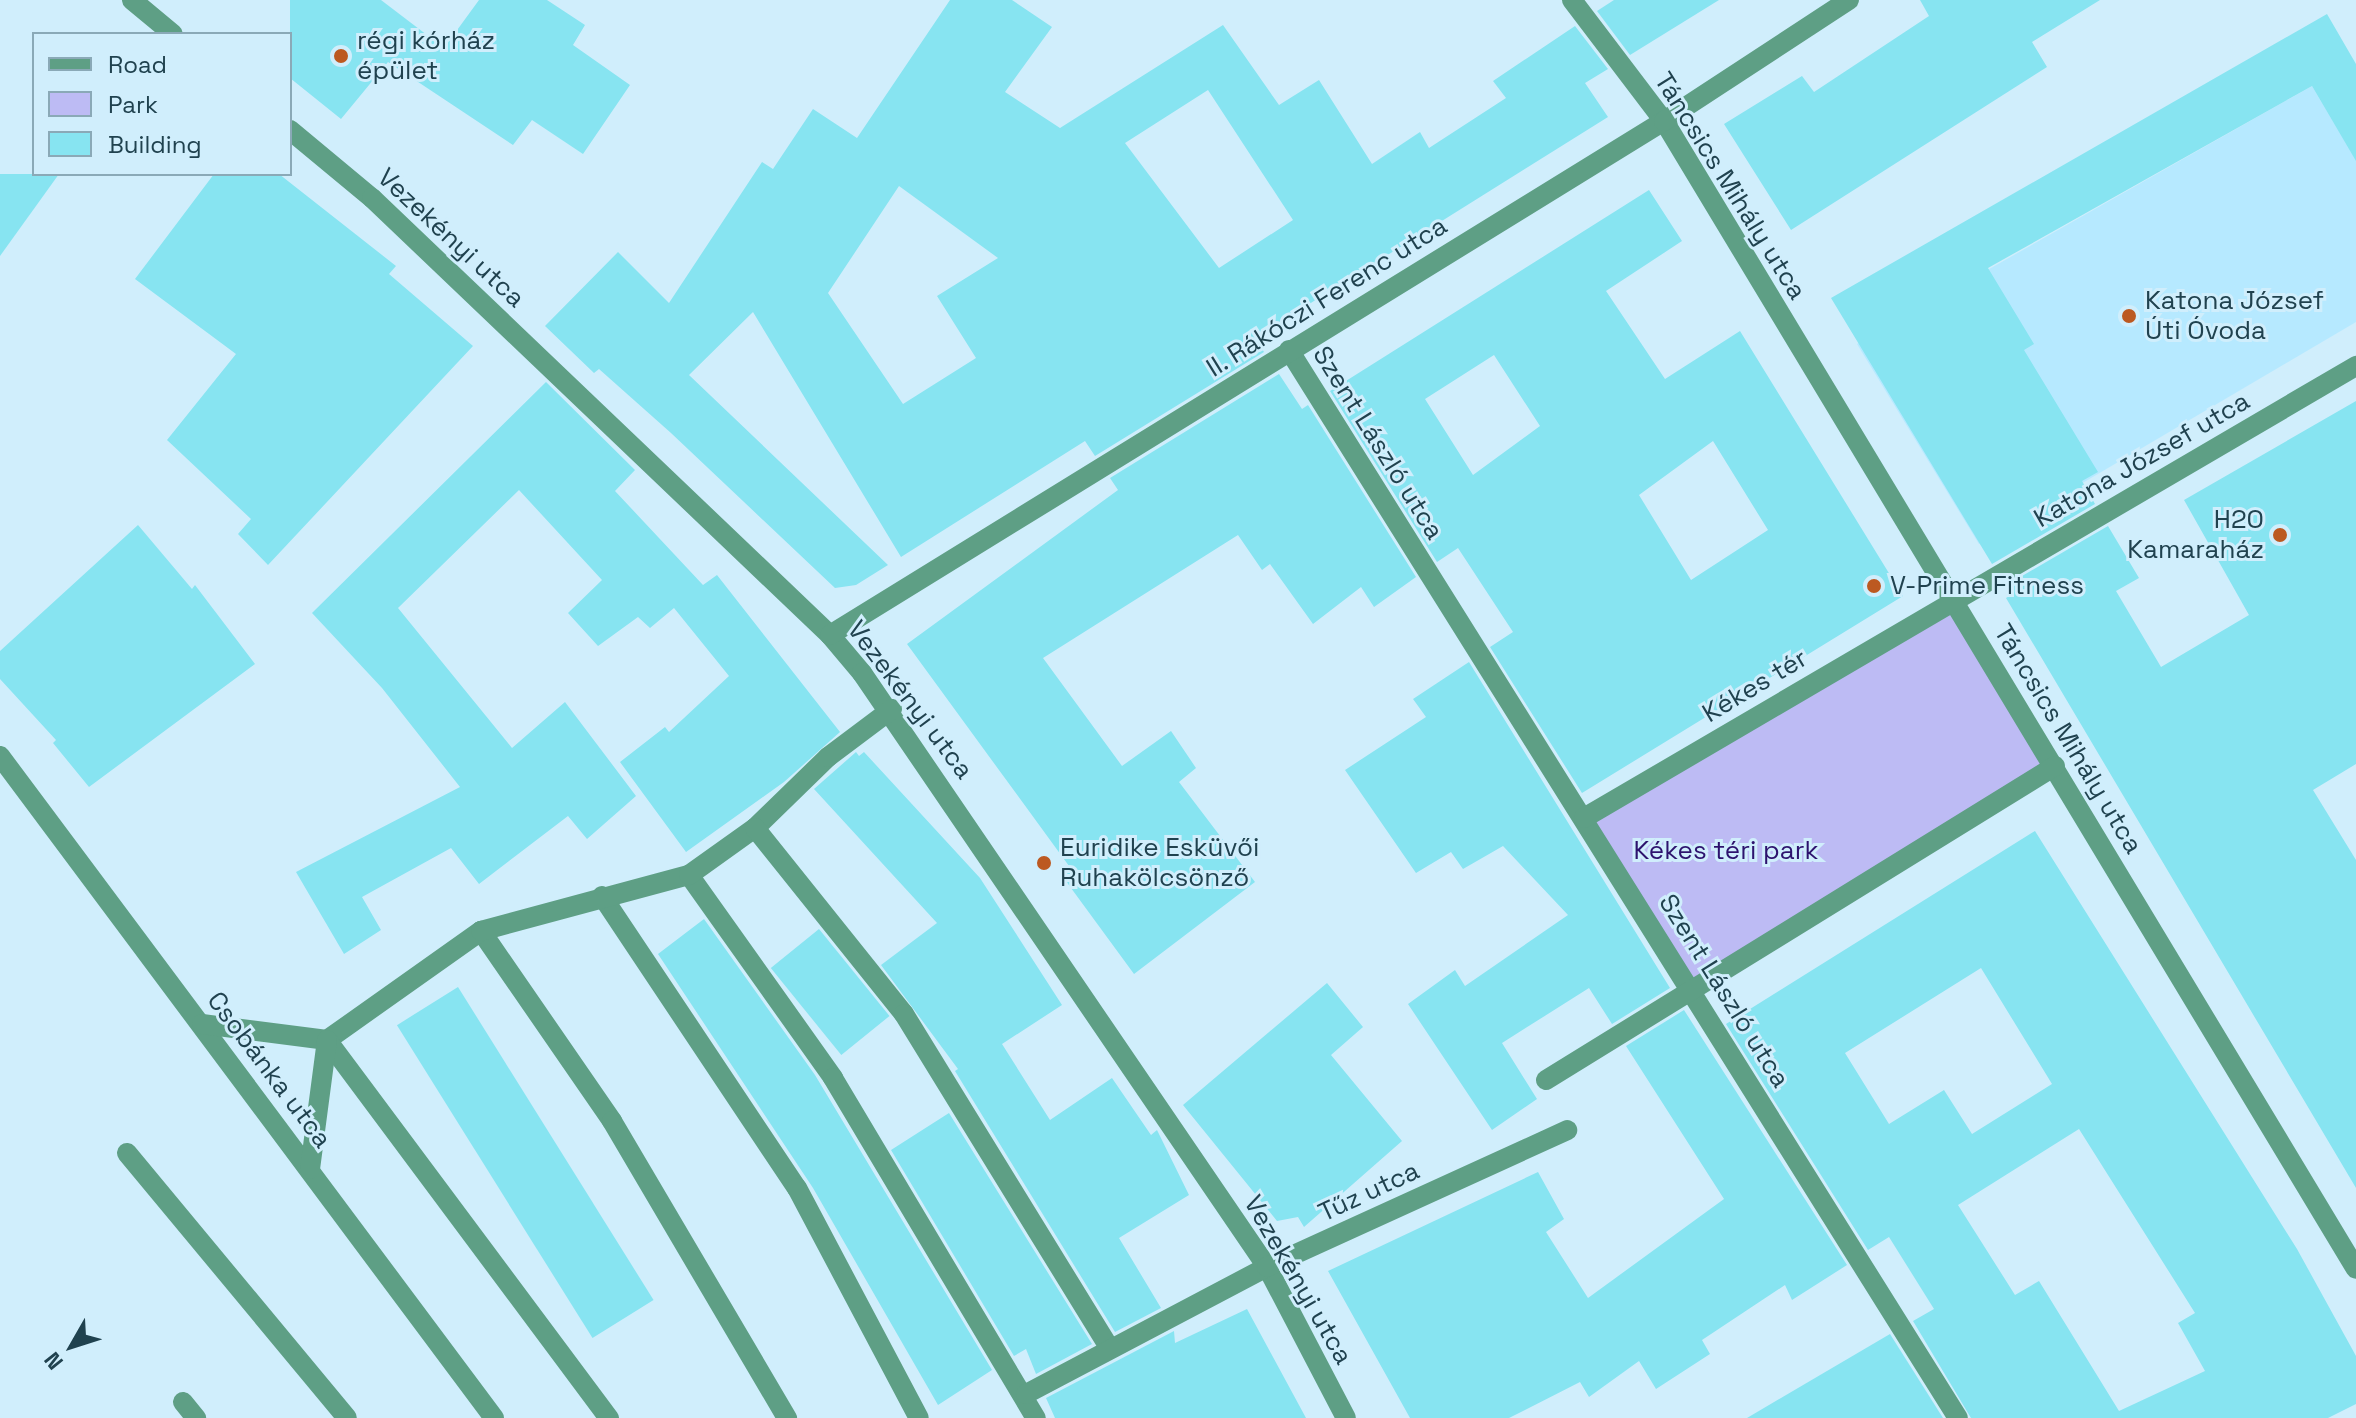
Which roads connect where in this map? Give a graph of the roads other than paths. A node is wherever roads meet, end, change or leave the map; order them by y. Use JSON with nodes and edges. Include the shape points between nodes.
{"nodes":[{"id":1,"x":132,"y":0,"type":"edge"},
{"id":2,"x":1572,"y":0,"type":"edge"},
{"id":3,"x":1849,"y":0,"type":"edge"},
{"id":4,"x":171,"y":32,"type":"edge"},
{"id":5,"x":1664,"y":121,"type":"junction"},
{"id":6,"x":292,"y":132,"type":"edge"},
{"id":7,"x":1289,"y":350,"type":"junction"},
{"id":8,"x":2356,"y":366,"type":"edge"},
{"id":9,"x":1953,"y":599,"type":"junction"},
{"id":10,"x":830,"y":635,"type":"junction"},
{"id":11,"x":892,"y":709,"type":"junction"},
{"id":12,"x":0,"y":756,"type":"edge"},
{"id":13,"x":2055,"y":766,"type":"junction"},
{"id":14,"x":1584,"y":818,"type":"junction"},
{"id":15,"x":755,"y":828,"type":"junction"},
{"id":16,"x":689,"y":875,"type":"junction"},
{"id":17,"x":602,"y":896,"type":"junction"},
{"id":18,"x":481,"y":931,"type":"junction"},
{"id":19,"x":1693,"y":990,"type":"junction"},
{"id":20,"x":202,"y":1024,"type":"junction"},
{"id":21,"x":327,"y":1040,"type":"junction"},
{"id":22,"x":1546,"y":1080,"type":"dead end"},
{"id":23,"x":1567,"y":1130,"type":"dead end"},
{"id":24,"x":127,"y":1153,"type":"dead end"},
{"id":25,"x":310,"y":1169,"type":"junction"},
{"id":26,"x":1267,"y":1267,"type":"junction"},
{"id":27,"x":2356,"y":1269,"type":"edge"},
{"id":28,"x":1109,"y":1347,"type":"junction"},
{"id":29,"x":1026,"y":1394,"type":"junction"},
{"id":30,"x":183,"y":1402,"type":"dead end"},
{"id":31,"x":196,"y":1418,"type":"edge"},
{"id":32,"x":347,"y":1418,"type":"edge"},
{"id":33,"x":494,"y":1418,"type":"edge"},
{"id":34,"x":609,"y":1418,"type":"edge"},
{"id":35,"x":787,"y":1418,"type":"edge"},
{"id":36,"x":919,"y":1418,"type":"edge"},
{"id":37,"x":1036,"y":1418,"type":"edge"},
{"id":38,"x":1346,"y":1418,"type":"edge"},
{"id":39,"x":1958,"y":1418,"type":"edge"}],
"edges":[{"from":1,"to":4,"type":"street"},
{"from":2,"to":5,"type":"street","name":"Táncsics Mihály utca"},
{"from":3,"to":5,"type":"street","name":"II. Rákóczi Ferenc utca"},
{"from":5,"to":7,"type":"street","name":"II. Rákóczi Ferenc utca"},
{"from":5,"to":9,"type":"street","name":"Táncsics Mihály utca"},
{"from":6,"to":10,"type":"street","name":"Vezekényi utca","via":[[372,198]]},
{"from":7,"to":10,"type":"street","name":"II. Rákóczi Ferenc utca"},
{"from":7,"to":14,"type":"street","name":"Szent László utca"},
{"from":8,"to":9,"type":"street","name":"Katona József utca"},
{"from":9,"to":13,"type":"street","name":"Táncsics Mihály utca"},
{"from":9,"to":14,"type":"street","name":"Kékes tér"},
{"from":10,"to":11,"type":"street","name":"Vezekényi utca"},
{"from":11,"to":15,"type":"street","via":[[828,757]]},
{"from":11,"to":26,"type":"street","name":"Vezekényi utca"},
{"from":12,"to":20,"type":"street","name":"Csobánka utca"},
{"from":13,"to":19,"type":"street"},
{"from":13,"to":27,"type":"street","name":"Táncsics Mihály utca"},
{"from":14,"to":19,"type":"street","name":"Szent László utca"},
{"from":15,"to":16,"type":"street"},
{"from":15,"to":28,"type":"street","via":[[904,1014]]},
{"from":16,"to":17,"type":"street"},
{"from":16,"to":29,"type":"street","via":[[833,1078]]},
{"from":17,"to":18,"type":"street"},
{"from":17,"to":36,"type":"street","via":[[797,1188]]},
{"from":18,"to":21,"type":"street"},
{"from":18,"to":35,"type":"street","via":[[612,1121]]},
{"from":19,"to":22,"type":"street"},
{"from":19,"to":39,"type":"street","name":"Szent László utca"},
{"from":20,"to":21,"type":"street"},
{"from":20,"to":25,"type":"street","name":"Csobánka utca"},
{"from":21,"to":25,"type":"street"},
{"from":21,"to":34,"type":"street"},
{"from":23,"to":26,"type":"street","name":"Tűz utca"},
{"from":24,"to":32,"type":"street"},
{"from":25,"to":33,"type":"street","name":"Csobánka utca"},
{"from":26,"to":28,"type":"street","name":"Tűz utca"},
{"from":26,"to":38,"type":"street","name":"Vezekényi utca"},
{"from":28,"to":29,"type":"street","name":"Tűz utca"},
{"from":29,"to":37,"type":"street"},
{"from":30,"to":31,"type":"street"}]}
